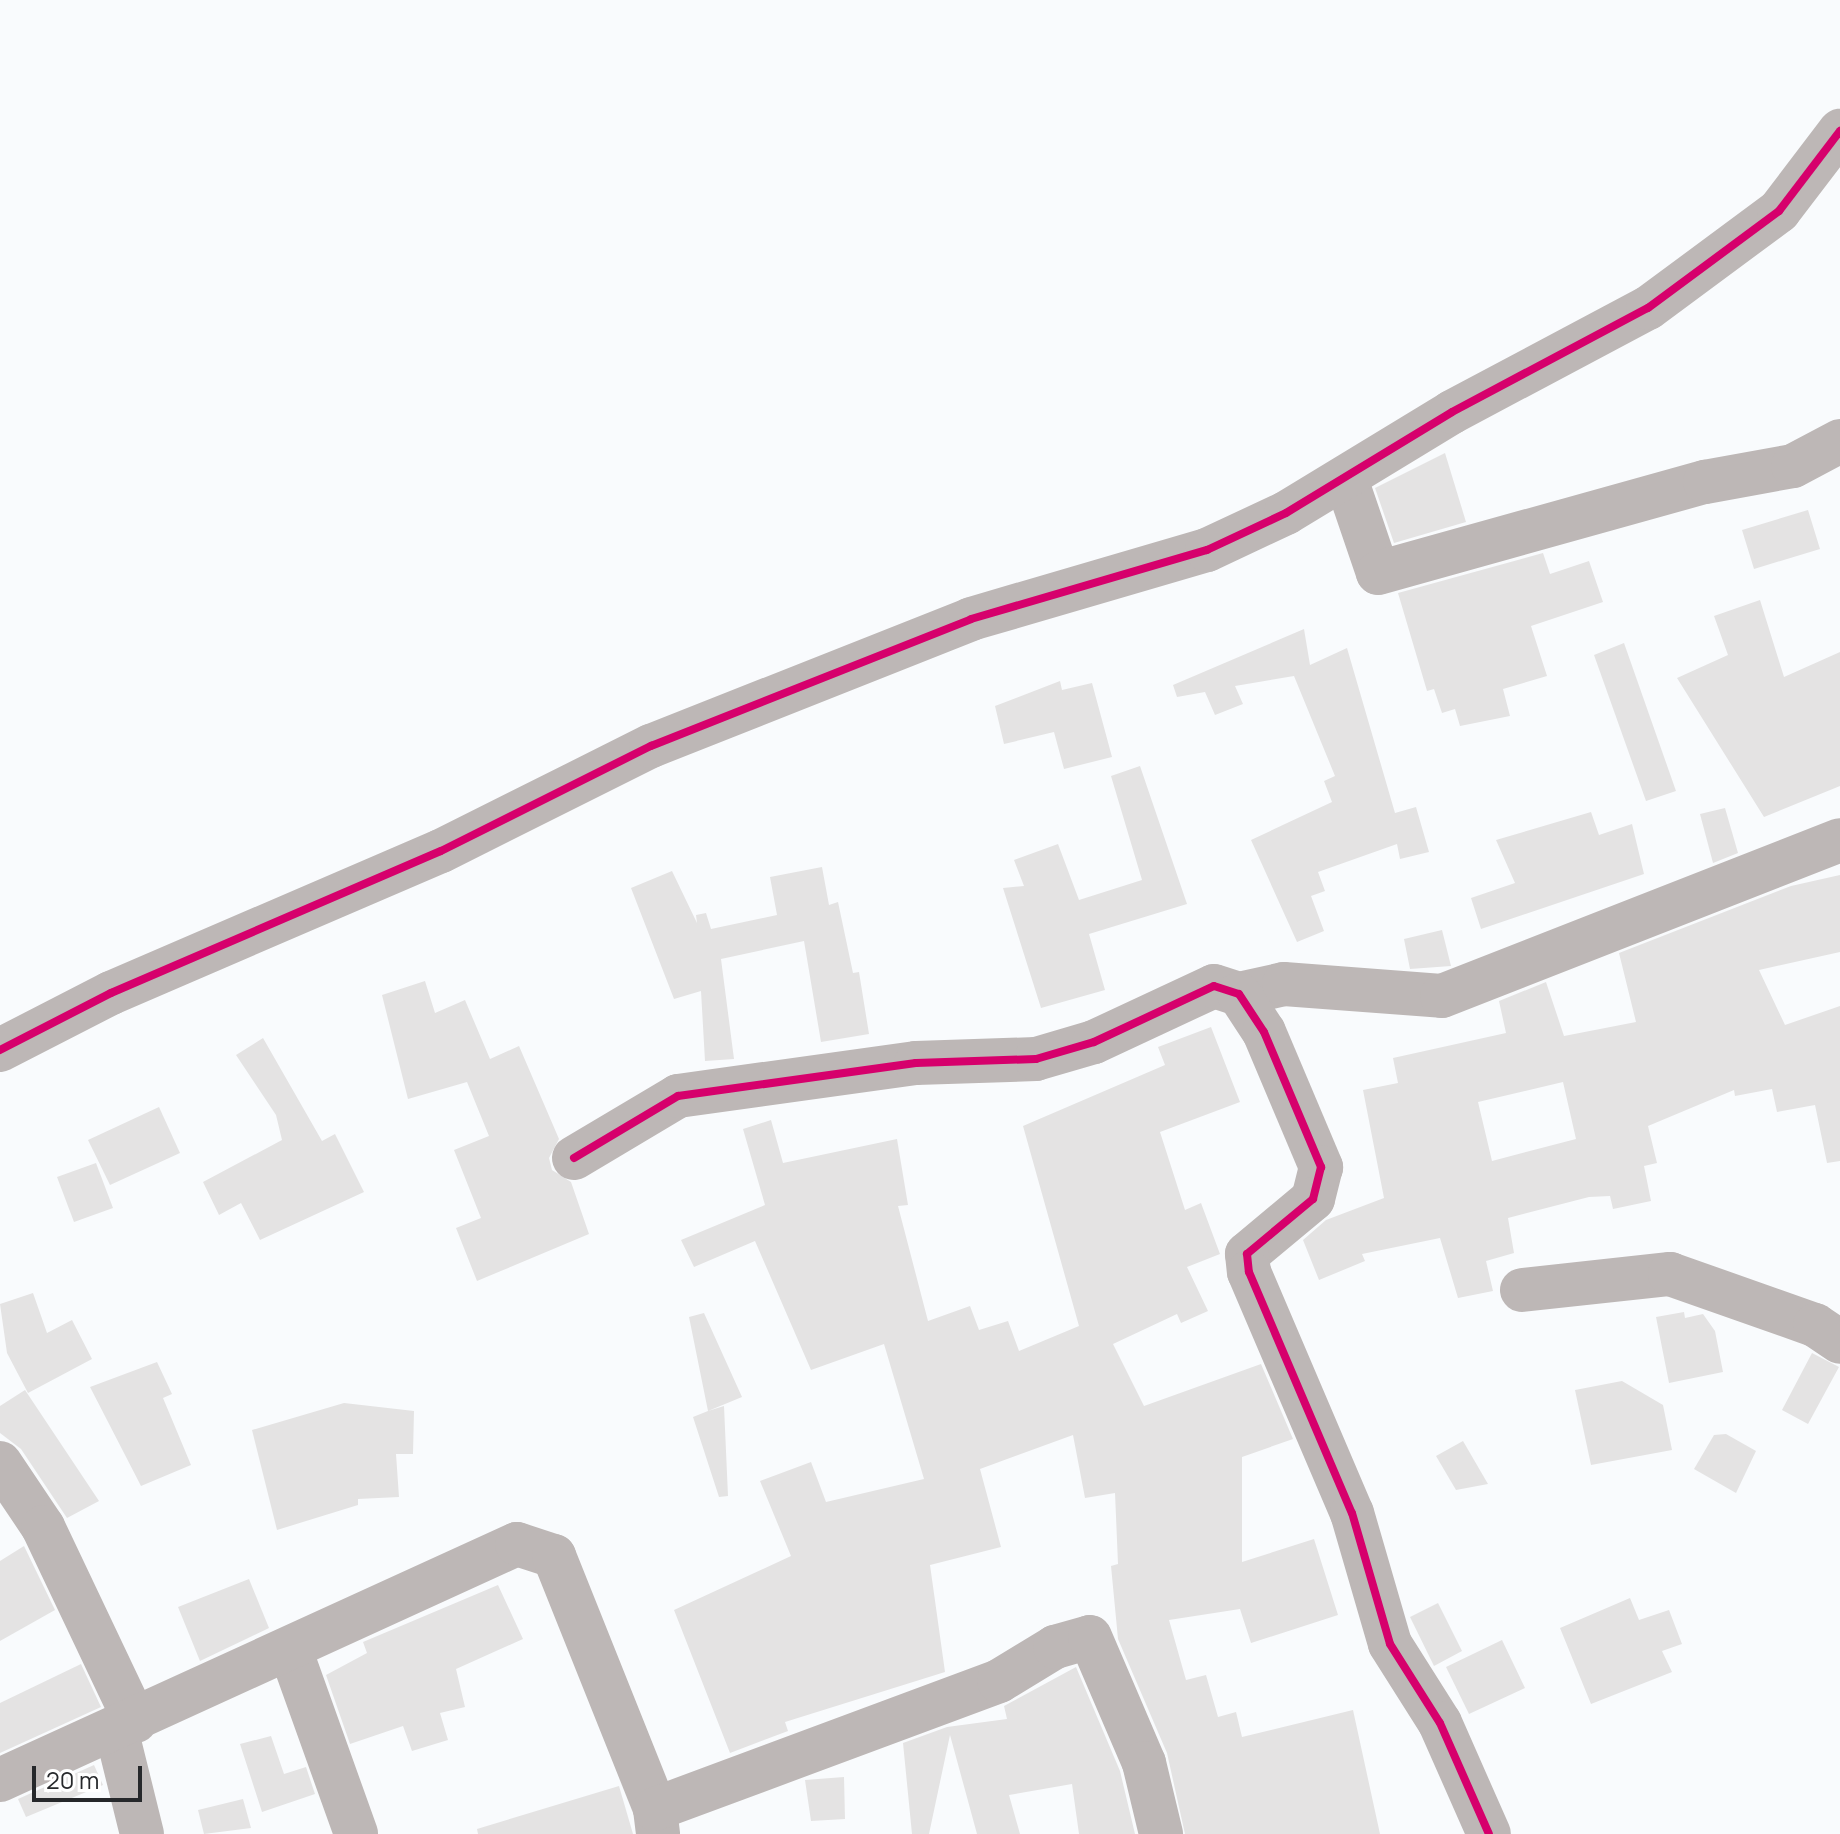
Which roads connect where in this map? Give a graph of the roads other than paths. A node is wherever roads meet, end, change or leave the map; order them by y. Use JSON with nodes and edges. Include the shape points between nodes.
{"nodes":[{"id":1,"x":1840,"y":131,"type":"edge"},
{"id":2,"x":1840,"y":441,"type":"edge"},
{"id":3,"x":1346,"y":479,"type":"junction"},
{"id":4,"x":1840,"y":840,"type":"edge"},
{"id":5,"x":1239,"y":994,"type":"junction"},
{"id":6,"x":0,"y":1050,"type":"edge"},
{"id":7,"x":574,"y":1158,"type":"dead end"},
{"id":8,"x":1522,"y":1290,"type":"dead end"},
{"id":9,"x":1840,"y":1342,"type":"edge"},
{"id":10,"x":0,"y":1463,"type":"edge"},
{"id":11,"x":291,"y":1652,"type":"junction"},
{"id":12,"x":126,"y":1725,"type":"junction"},
{"id":13,"x":0,"y":1780,"type":"edge"},
{"id":14,"x":657,"y":1822,"type":"edge"},
{"id":15,"x":142,"y":1834,"type":"edge"},
{"id":16,"x":356,"y":1834,"type":"edge"},
{"id":17,"x":1161,"y":1834,"type":"edge"},
{"id":18,"x":1489,"y":1834,"type":"edge"}],
"edges":[{"from":1,"to":3,"type":"street","via":[[1779,211],[1648,308],[1452,412]]},
{"from":2,"to":3,"type":"street","via":[[1793,466],[1705,482],[1378,573]]},
{"from":3,"to":6,"type":"street","via":[[1207,550],[971,619],[651,746],[441,851],[111,993]]},
{"from":4,"to":5,"type":"street","via":[[1442,996],[1284,984]]},
{"from":5,"to":7,"type":"street","via":[[1214,986],[1094,1042],[1036,1059],[916,1063],[678,1096]]},
{"from":5,"to":18,"type":"street","via":[[1264,1032],[1321,1167],[1313,1199],[1247,1254],[1249,1272],[1352,1513],[1390,1644],[1440,1723]]},
{"from":8,"to":9,"type":"street","via":[[1670,1274],[1815,1325]]},
{"from":10,"to":12,"type":"street","via":[[43,1527]]},
{"from":11,"to":12,"type":"street"},
{"from":11,"to":14,"type":"street","via":[[517,1544],[538,1546],[554,1556]]},
{"from":11,"to":16,"type":"street"},
{"from":12,"to":13,"type":"street"},
{"from":12,"to":15,"type":"street"},
{"from":14,"to":17,"type":"street","via":[[999,1681],[1055,1647],[1090,1637],[1144,1763]]}]}
